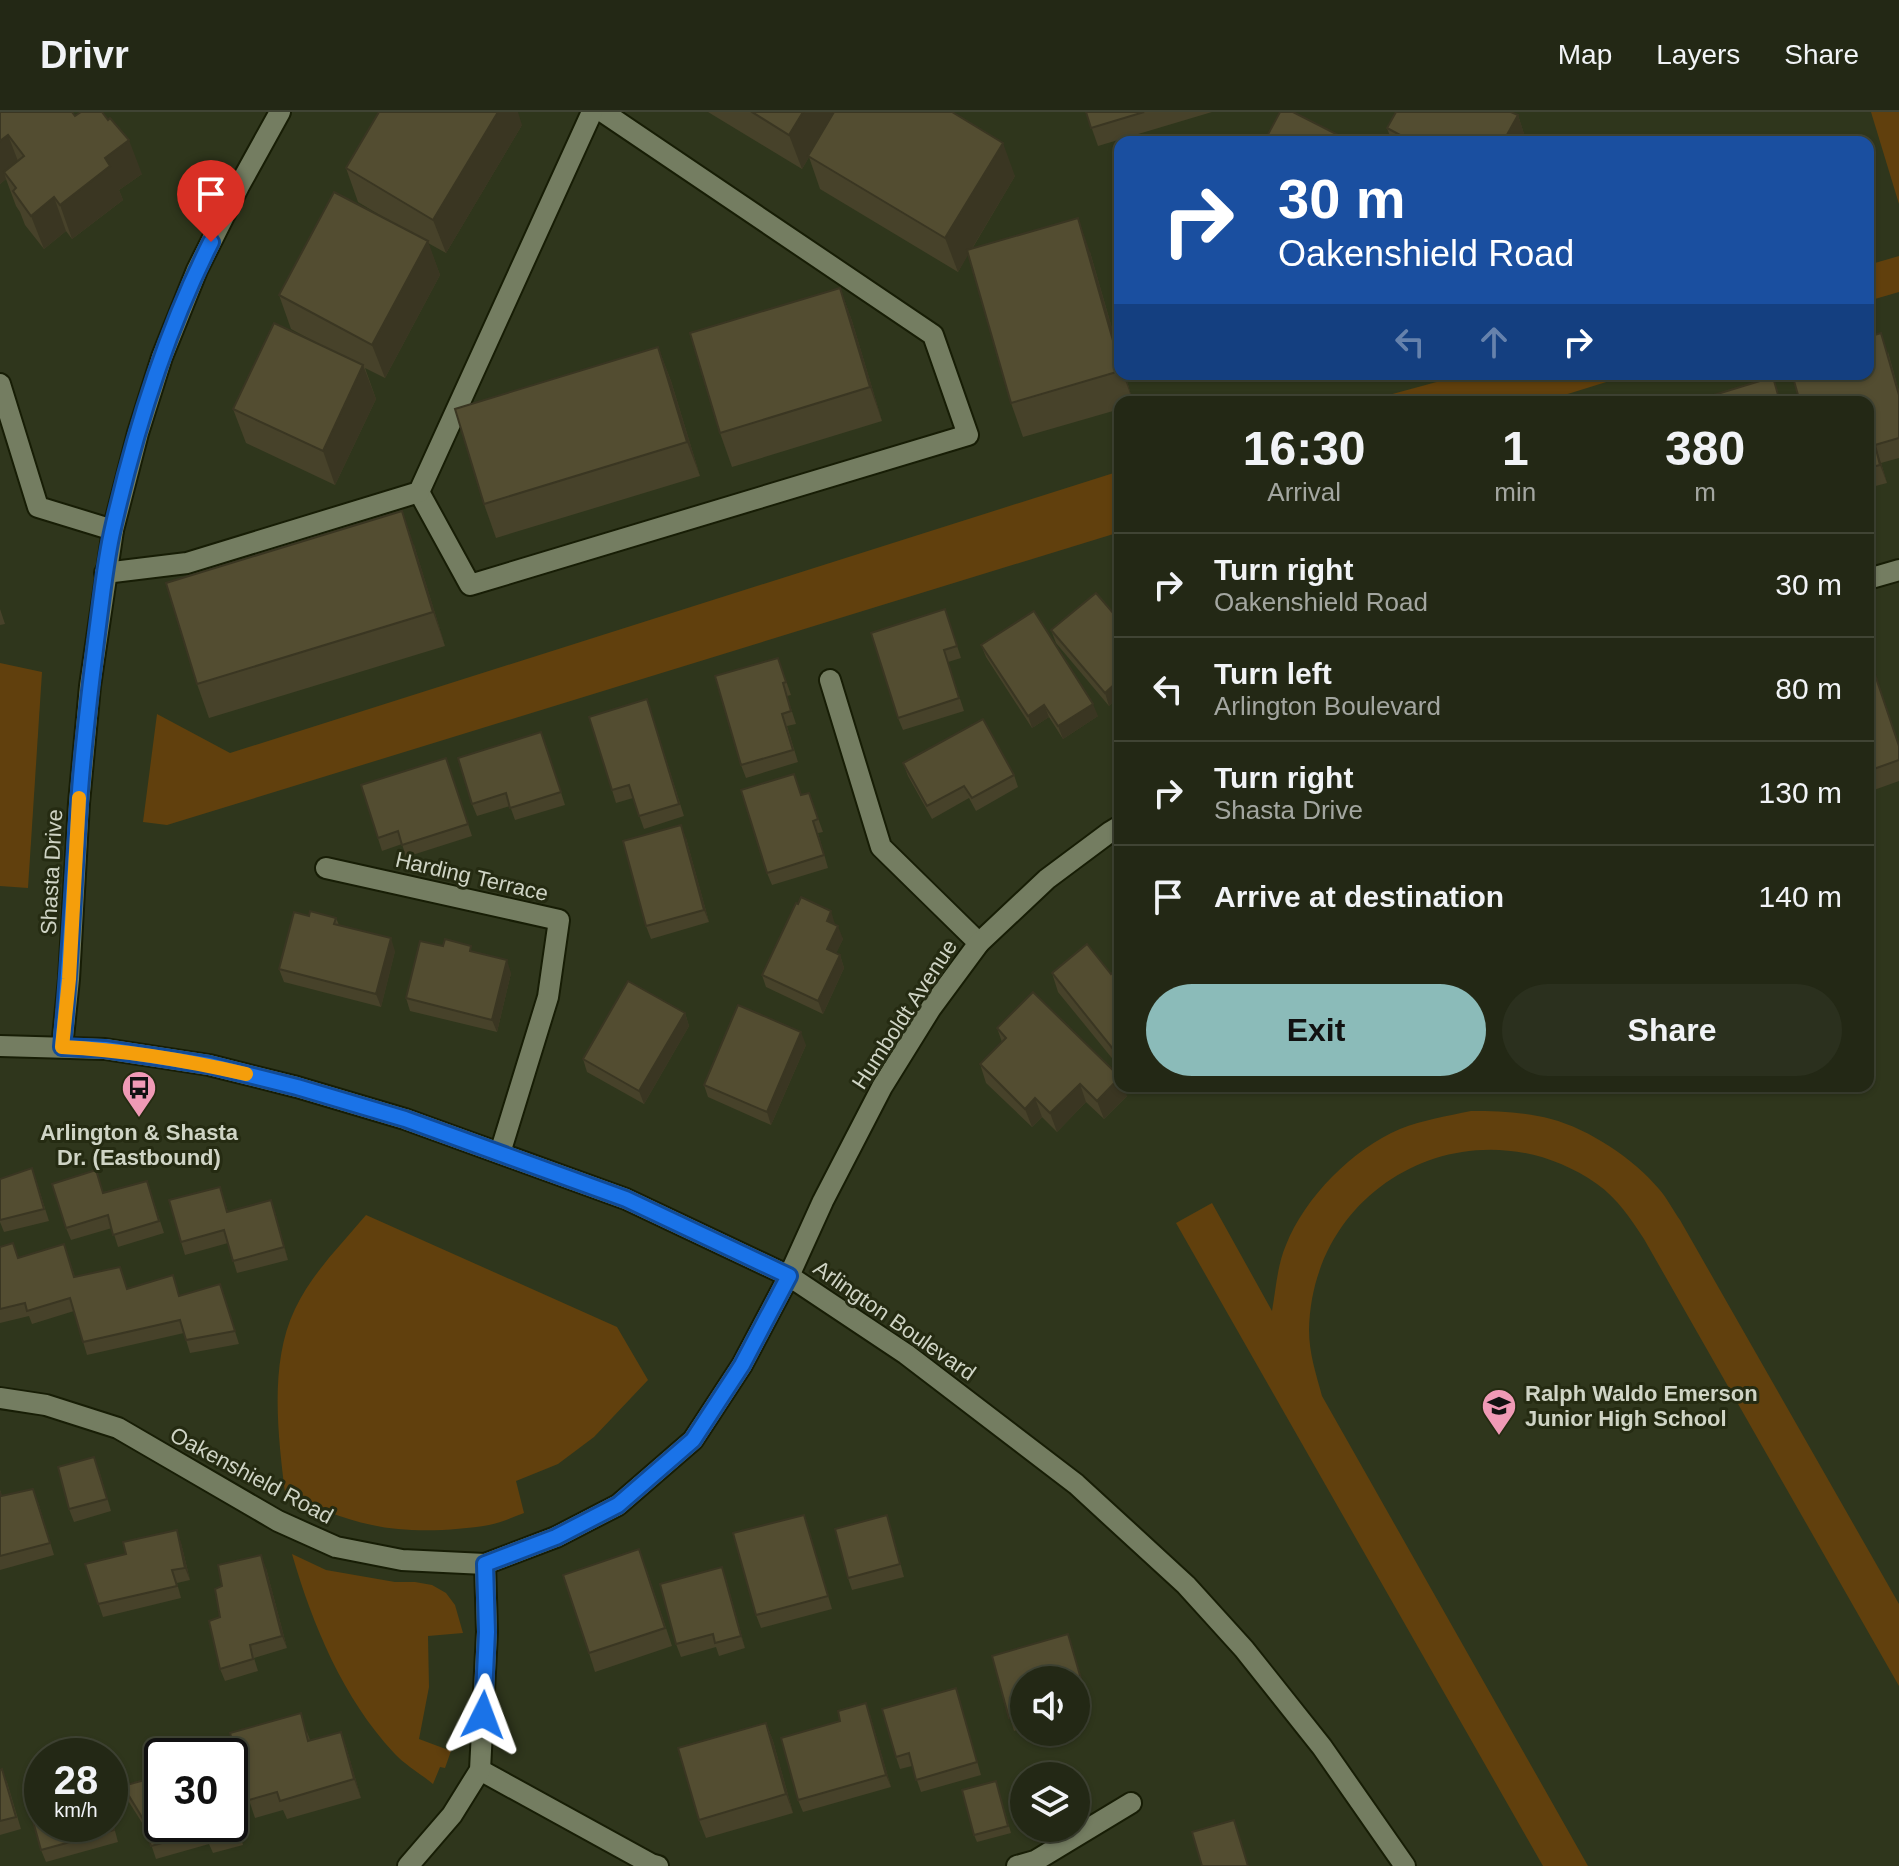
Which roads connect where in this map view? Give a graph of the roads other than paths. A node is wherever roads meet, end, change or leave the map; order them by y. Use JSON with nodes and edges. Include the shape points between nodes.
{"nodes":[{"id":1,"x":280,"y":112,"type":"edge"},
{"id":2,"x":589,"y":114,"type":"edge"},
{"id":3,"x":0,"y":384,"type":"edge"},
{"id":4,"x":419,"y":492,"type":"junction"},
{"id":5,"x":113,"y":530,"type":"junction"},
{"id":6,"x":1899,"y":570,"type":"edge"},
{"id":7,"x":105,"y":573,"type":"junction"},
{"id":8,"x":1874,"y":577,"type":"edge"},
{"id":9,"x":830,"y":680,"type":"dead end"},
{"id":10,"x":1114,"y":830,"type":"edge"},
{"id":11,"x":326,"y":868,"type":"dead end"},
{"id":12,"x":979,"y":943,"type":"junction"},
{"id":13,"x":0,"y":1046,"type":"edge"},
{"id":14,"x":62,"y":1047,"type":"junction"},
{"id":15,"x":500,"y":1153,"type":"junction"},
{"id":16,"x":789,"y":1276,"type":"junction"},
{"id":17,"x":0,"y":1398,"type":"edge"},
{"id":18,"x":485,"y":1564,"type":"junction"},
{"id":19,"x":480,"y":1770,"type":"junction"},
{"id":20,"x":1131,"y":1803,"type":"dead end"},
{"id":21,"x":408,"y":1866,"type":"edge"},
{"id":22,"x":658,"y":1866,"type":"edge"},
{"id":23,"x":1017,"y":1866,"type":"edge"},
{"id":24,"x":1405,"y":1866,"type":"edge"}],
"edges":[{"from":1,"to":5,"type":"street","name":"Shasta Drive","via":[[197,270],[162,357]]},
{"from":2,"to":4,"type":"street"},
{"from":2,"to":4,"type":"street","via":[[933,335],[968,435],[470,585]]},
{"from":3,"to":5,"type":"street","via":[[38,507]]},
{"from":4,"to":7,"type":"street","via":[[187,563]]},
{"from":5,"to":7,"type":"street","name":"Shasta Drive"},
{"from":6,"to":8,"type":"street"},
{"from":7,"to":14,"type":"street","name":"Shasta Drive","via":[[79,803]]},
{"from":9,"to":12,"type":"street","via":[[881,847]]},
{"from":10,"to":12,"type":"street","name":"Humboldt Avenue","via":[[1047,879]]},
{"from":11,"to":15,"type":"street","name":"Harding Terrace","via":[[559,920],[548,997]]},
{"from":12,"to":16,"type":"street","name":"Humboldt Avenue","via":[[882,1087]]},
{"from":13,"to":14,"type":"street","name":"Arlington Boulevard"},
{"from":14,"to":15,"type":"street","name":"Arlington Boulevard","via":[[209,1065],[405,1119]]},
{"from":15,"to":16,"type":"street","name":"Arlington Boulevard","via":[[626,1199]]},
{"from":16,"to":18,"type":"street","name":"Oakenshield Road","via":[[742,1365],[693,1440],[618,1505],[556,1537]]},
{"from":16,"to":24,"type":"street","name":"Arlington Boulevard","via":[[906,1354],[1076,1484],[1186,1585],[1312,1734]]},
{"from":17,"to":18,"type":"street","name":"Oakenshield Road","via":[[46,1405],[118,1428],[278,1521],[336,1547],[402,1560]]},
{"from":18,"to":19,"type":"street"},
{"from":19,"to":21,"type":"street","via":[[452,1815]]},
{"from":19,"to":22,"type":"street"},
{"from":20,"to":23,"type":"street","via":[[1035,1861]]}]}
